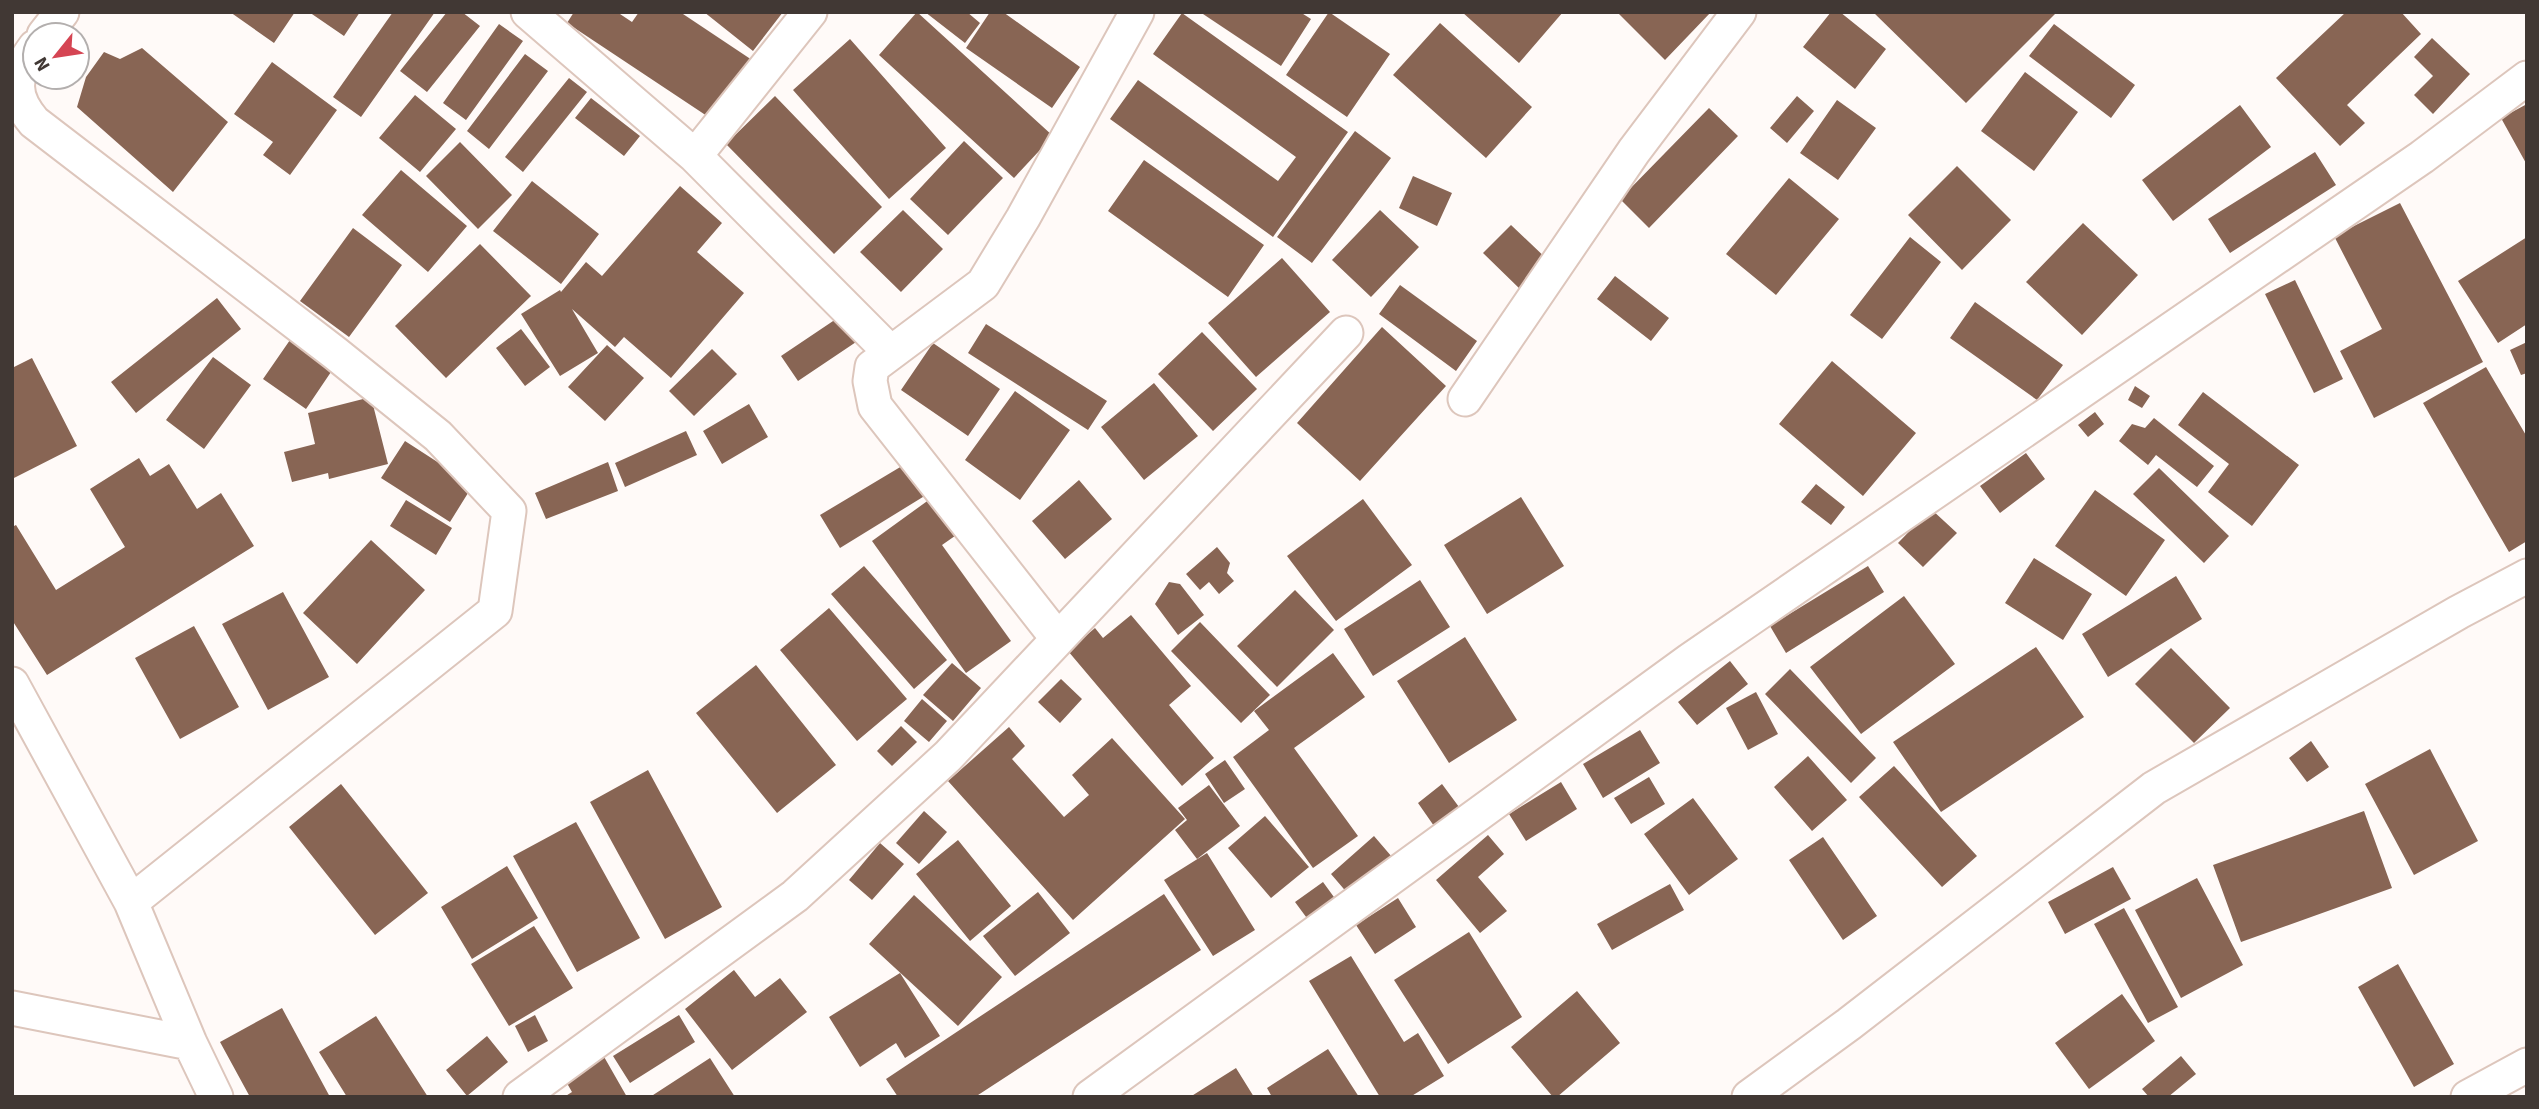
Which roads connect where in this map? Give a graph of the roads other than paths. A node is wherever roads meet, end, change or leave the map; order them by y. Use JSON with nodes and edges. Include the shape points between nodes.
{"nodes":[{"id":1,"x":528,"y":12,"type":"edge"},
{"id":2,"x":810,"y":12,"type":"edge"},
{"id":3,"x":1137,"y":12,"type":"edge"},
{"id":4,"x":1739,"y":12,"type":"edge"},
{"id":5,"x":21,"y":69,"type":"edge"},
{"id":6,"x":2527,"y":78,"type":"edge"},
{"id":7,"x":695,"y":156,"type":"junction"},
{"id":8,"x":1346,"y":333,"type":"dead end"},
{"id":9,"x":890,"y":352,"type":"junction"},
{"id":10,"x":1465,"y":399,"type":"dead end"},
{"id":11,"x":2527,"y":576,"type":"edge"},
{"id":12,"x":1058,"y":639,"type":"junction"},
{"id":13,"x":12,"y":684,"type":"edge"},
{"id":14,"x":131,"y":902,"type":"junction"},
{"id":15,"x":12,"y":1008,"type":"edge"},
{"id":16,"x":190,"y":1043,"type":"junction"},
{"id":17,"x":2527,"y":1065,"type":"edge"},
{"id":18,"x":216,"y":1097,"type":"edge"},
{"id":19,"x":520,"y":1097,"type":"edge"},
{"id":20,"x":1090,"y":1097,"type":"edge"},
{"id":21,"x":1749,"y":1097,"type":"edge"},
{"id":22,"x":2468,"y":1097,"type":"edge"}],
"edges":[{"from":1,"to":7,"type":"street"},
{"from":2,"to":7,"type":"street"},
{"from":3,"to":9,"type":"street","via":[[983,284]]},
{"from":4,"to":10,"type":"street","via":[[1634,151]]},
{"from":5,"to":14,"type":"street","via":[[18,97],[34,122],[438,436],[509,511],[495,611]]},
{"from":6,"to":20,"type":"street","via":[[2422,157],[1690,660]]},
{"from":7,"to":9,"type":"street"},
{"from":8,"to":12,"type":"street"},
{"from":9,"to":12,"type":"street","via":[[872,367],[875,406]]},
{"from":11,"to":21,"type":"street","via":[[2154,789]]},
{"from":12,"to":19,"type":"street","via":[[948,756],[796,896]]},
{"from":13,"to":14,"type":"street"},
{"from":14,"to":16,"type":"street"},
{"from":15,"to":16,"type":"street"},
{"from":16,"to":18,"type":"street"},
{"from":17,"to":22,"type":"street"}]}
